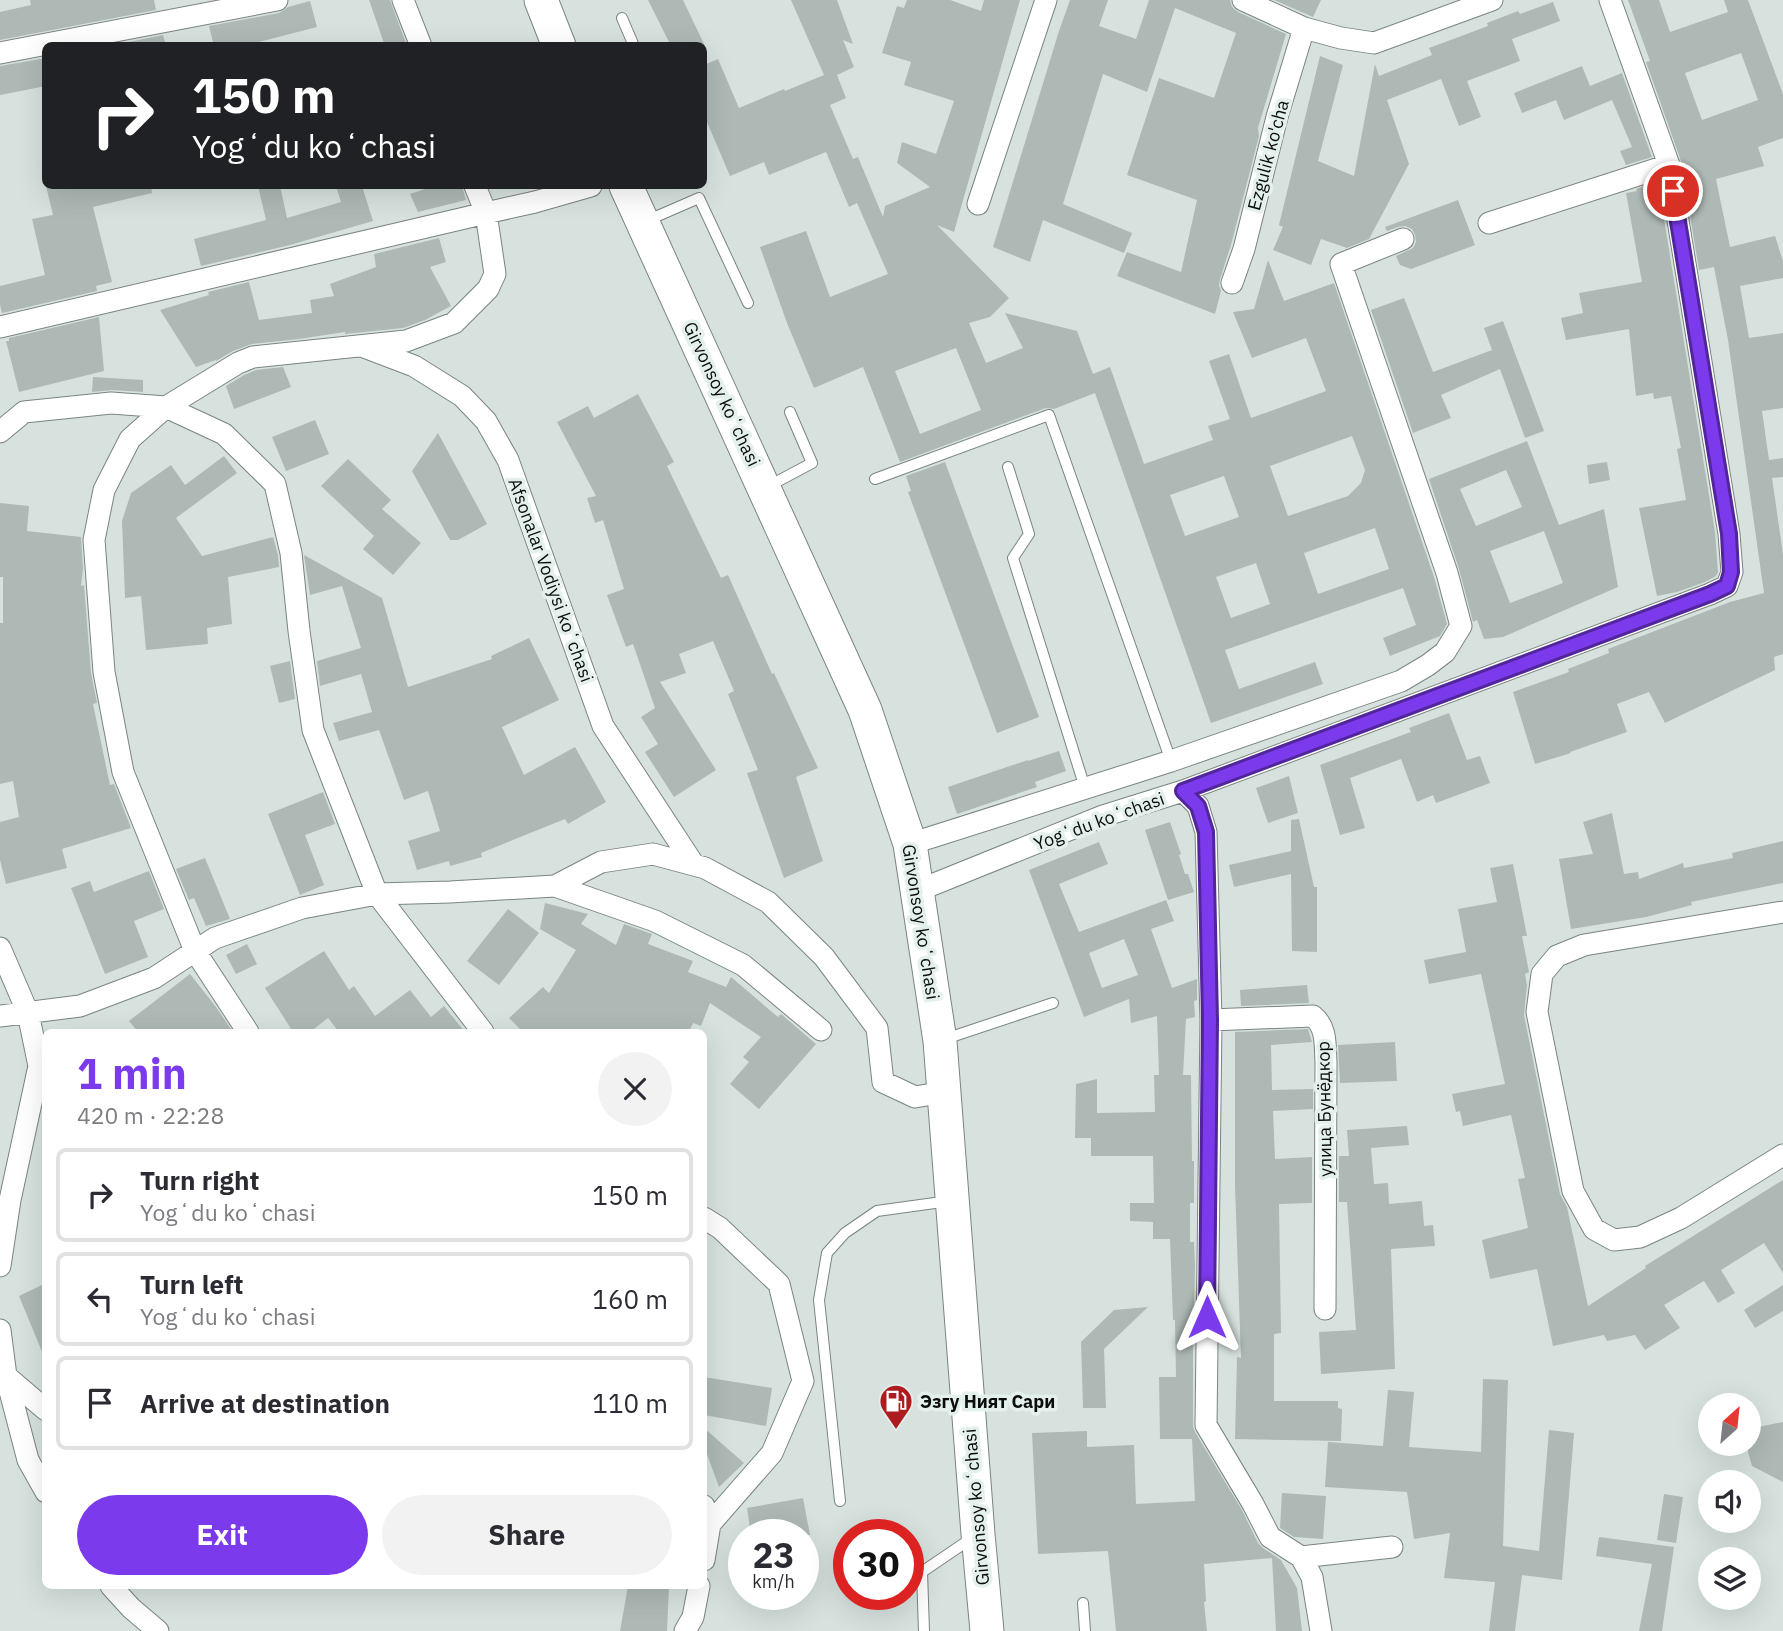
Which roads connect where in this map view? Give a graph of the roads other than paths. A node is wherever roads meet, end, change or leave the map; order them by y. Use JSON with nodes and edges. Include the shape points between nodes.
{"nodes":[{"id":1,"x":277,"y":0,"type":"edge"},
{"id":2,"x":403,"y":0,"type":"edge"},
{"id":3,"x":541,"y":0,"type":"edge"},
{"id":4,"x":1046,"y":0,"type":"edge"},
{"id":5,"x":1243,"y":0,"type":"edge"},
{"id":6,"x":1492,"y":0,"type":"edge"},
{"id":7,"x":1610,"y":0,"type":"edge"},
{"id":8,"x":622,"y":18,"type":"dead end"},
{"id":9,"x":1304,"y":28,"type":"junction"},
{"id":10,"x":57,"y":42,"type":"edge"},
{"id":11,"x":419,"y":42,"type":"edge"},
{"id":12,"x":557,"y":42,"type":"edge"},
{"id":13,"x":632,"y":42,"type":"edge"},
{"id":14,"x":42,"y":45,"type":"edge"},
{"id":15,"x":0,"y":53,"type":"edge"},
{"id":16,"x":1669,"y":165,"type":"junction"},
{"id":17,"x":476,"y":189,"type":"edge"},
{"id":18,"x":580,"y":189,"type":"edge"},
{"id":19,"x":627,"y":189,"type":"edge"},
{"id":20,"x":695,"y":189,"type":"edge"},
{"id":21,"x":699,"y":198,"type":"junction"},
{"id":22,"x":978,"y":204,"type":"dead end"},
{"id":23,"x":486,"y":214,"type":"junction"},
{"id":24,"x":643,"y":222,"type":"junction"},
{"id":25,"x":1489,"y":223,"type":"dead end"},
{"id":26,"x":1403,"y":239,"type":"dead end"},
{"id":27,"x":1232,"y":282,"type":"dead end"},
{"id":28,"x":748,"y":303,"type":"dead end"},
{"id":29,"x":0,"y":327,"type":"edge"},
{"id":30,"x":360,"y":346,"type":"junction"},
{"id":31,"x":166,"y":407,"type":"junction"},
{"id":32,"x":790,"y":412,"type":"dead end"},
{"id":33,"x":0,"y":432,"type":"edge"},
{"id":34,"x":1008,"y":467,"type":"dead end"},
{"id":35,"x":876,"y":478,"type":"dead end"},
{"id":36,"x":764,"y":488,"type":"junction"},
{"id":37,"x":1171,"y":761,"type":"junction"},
{"id":38,"x":1085,"y":788,"type":"junction"},
{"id":39,"x":1183,"y":791,"type":"junction"},
{"id":40,"x":910,"y":844,"type":"junction"},
{"id":41,"x":694,"y":865,"type":"junction"},
{"id":42,"x":555,"y":886,"type":"junction"},
{"id":43,"x":917,"y":891,"type":"junction"},
{"id":44,"x":377,"y":894,"type":"junction"},
{"id":45,"x":1783,"y":912,"type":"edge"},
{"id":46,"x":0,"y":948,"type":"edge"},
{"id":47,"x":195,"y":951,"type":"junction"},
{"id":48,"x":1053,"y":1003,"type":"dead end"},
{"id":49,"x":28,"y":1013,"type":"junction"},
{"id":50,"x":0,"y":1016,"type":"edge"},
{"id":51,"x":1210,"y":1020,"type":"junction"},
{"id":52,"x":246,"y":1029,"type":"edge"},
{"id":53,"x":481,"y":1029,"type":"edge"},
{"id":54,"x":821,"y":1030,"type":"dead end"},
{"id":55,"x":940,"y":1041,"type":"junction"},
{"id":56,"x":42,"y":1070,"type":"edge"},
{"id":57,"x":944,"y":1092,"type":"junction"},
{"id":58,"x":1783,"y":1155,"type":"edge"},
{"id":59,"x":952,"y":1201,"type":"junction"},
{"id":60,"x":707,"y":1220,"type":"edge"},
{"id":61,"x":0,"y":1266,"type":"edge"},
{"id":62,"x":1325,"y":1309,"type":"dead end"},
{"id":63,"x":0,"y":1330,"type":"edge"},
{"id":64,"x":6,"y":1376,"type":"junction"},
{"id":65,"x":42,"y":1407,"type":"edge"},
{"id":66,"x":42,"y":1486,"type":"edge"},
{"id":67,"x":840,"y":1501,"type":"dead end"},
{"id":68,"x":707,"y":1518,"type":"edge"},
{"id":69,"x":978,"y":1534,"type":"junction"},
{"id":70,"x":1392,"y":1547,"type":"dead end"},
{"id":71,"x":1301,"y":1557,"type":"junction"},
{"id":72,"x":114,"y":1589,"type":"edge"},
{"id":73,"x":698,"y":1589,"type":"edge"},
{"id":74,"x":1083,"y":1604,"type":"dead end"},
{"id":75,"x":158,"y":1631,"type":"edge"},
{"id":76,"x":685,"y":1631,"type":"edge"},
{"id":77,"x":924,"y":1631,"type":"edge"},
{"id":78,"x":987,"y":1631,"type":"edge"},
{"id":79,"x":1084,"y":1631,"type":"edge"},
{"id":80,"x":1321,"y":1631,"type":"edge"}],
"edges":[{"from":1,"to":10,"type":"street"},
{"from":2,"to":11,"type":"street"},
{"from":3,"to":12,"type":"main road"},
{"from":4,"to":22,"type":"street"},
{"from":5,"to":9,"type":"street"},
{"from":6,"to":9,"type":"street","via":[[1374,43]]},
{"from":7,"to":16,"type":"street"},
{"from":8,"to":13,"type":"lane"},
{"from":9,"to":27,"type":"street","name":"Ezgulik ko'cha"},
{"from":14,"to":15,"type":"street"},
{"from":16,"to":25,"type":"street"},
{"from":16,"to":39,"type":"street","name":"Yogʻdu koʻchasi","via":[[1729,534],[1727,586]]},
{"from":17,"to":23,"type":"street","name":"Afsonalar Vodiysi koʻchasi"},
{"from":18,"to":23,"type":"street"},
{"from":19,"to":24,"type":"main road","name":"Girvonsoy koʻchasi"},
{"from":20,"to":21,"type":"lane"},
{"from":21,"to":24,"type":"lane"},
{"from":21,"to":28,"type":"lane"},
{"from":23,"to":29,"type":"street"},
{"from":23,"to":30,"type":"street","name":"Afsonalar Vodiysi koʻchasi","via":[[495,274],[488,289],[454,323],[405,341]]},
{"from":24,"to":36,"type":"main road","name":"Girvonsoy koʻchasi"},
{"from":26,"to":37,"type":"street","name":"Yogʻdu koʻchasi","via":[[1340,264],[1447,573],[1461,626],[1445,652],[1401,681]]},
{"from":30,"to":31,"type":"street","name":"Afsonalar Vodiysi koʻchasi","via":[[253,357]]},
{"from":30,"to":41,"type":"street","name":"Afsonalar Vodiysi koʻchasi","via":[[414,366],[462,396],[486,421],[508,460],[603,726]]},
{"from":31,"to":33,"type":"street","via":[[111,403],[24,412]]},
{"from":31,"to":44,"type":"street","via":[[224,434],[275,484],[291,553],[313,730]]},
{"from":31,"to":47,"type":"street","name":"Afsonalar Vodiysi koʻchasi","via":[[130,439],[104,490],[94,540],[104,673],[123,772]]},
{"from":32,"to":36,"type":"lane","via":[[812,463]]},
{"from":34,"to":38,"type":"lane","via":[[1029,534],[1013,558]]},
{"from":35,"to":37,"type":"lane","via":[[1049,415]]},
{"from":36,"to":40,"type":"main road","name":"Girvonsoy koʻchasi","via":[[865,710]]},
{"from":37,"to":38,"type":"street","name":"Yogʻdu koʻchasi"},
{"from":38,"to":40,"type":"street","name":"Yogʻdu koʻchasi"},
{"from":39,"to":43,"type":"street","name":"Yogʻdu koʻchasi","via":[[1103,816]]},
{"from":39,"to":51,"type":"street","via":[[1198,806],[1206,832]]},
{"from":40,"to":43,"type":"main road","name":"Girvonsoy koʻchasi"},
{"from":41,"to":42,"type":"street","via":[[653,854],[601,862]]},
{"from":41,"to":57,"type":"street","via":[[768,902],[824,957],[877,1028],[883,1082],[915,1097]]},
{"from":42,"to":44,"type":"street"},
{"from":42,"to":54,"type":"street","via":[[655,921],[743,965]]},
{"from":43,"to":55,"type":"main road","name":"Girvonsoy koʻchasi"},
{"from":44,"to":47,"type":"street","via":[[302,908],[215,938]]},
{"from":44,"to":53,"type":"street"},
{"from":45,"to":58,"type":"street","via":[[1584,945],[1557,956],[1542,974],[1537,1012],[1573,1191],[1594,1229],[1614,1240],[1640,1237],[1681,1218]]},
{"from":46,"to":49,"type":"street"},
{"from":47,"to":49,"type":"street","via":[[153,978],[80,1006]]},
{"from":47,"to":52,"type":"street","name":"Afsonalar Vodiysi koʻchasi"},
{"from":48,"to":55,"type":"lane"},
{"from":49,"to":50,"type":"street"},
{"from":49,"to":56,"type":"street"},
{"from":51,"to":62,"type":"street","name":"улица Бунёдкор","via":[[1313,1016],[1320,1021],[1326,1062]]},
{"from":51,"to":71,"type":"street","via":[[1206,1425],[1270,1537]]},
{"from":55,"to":57,"type":"main road","name":"Girvonsoy koʻchasi"},
{"from":56,"to":61,"type":"street","via":[[12,1172]]},
{"from":57,"to":59,"type":"main road","name":"Girvonsoy koʻchasi"},
{"from":59,"to":67,"type":"lane","via":[[877,1211],[845,1233],[827,1253],[819,1300]]},
{"from":59,"to":69,"type":"main road","name":"Girvonsoy koʻchasi"},
{"from":60,"to":68,"type":"street","via":[[779,1284],[803,1381],[772,1453]]},
{"from":63,"to":64,"type":"street"},
{"from":64,"to":65,"type":"street"},
{"from":64,"to":66,"type":"street","via":[[28,1460]]},
{"from":69,"to":77,"type":"lane","via":[[922,1572]]},
{"from":69,"to":78,"type":"main road","name":"Girvonsoy koʻchasi"},
{"from":70,"to":71,"type":"street"},
{"from":71,"to":80,"type":"street","via":[[1312,1577]]},
{"from":72,"to":75,"type":"street"},
{"from":73,"to":76,"type":"street"},
{"from":74,"to":79,"type":"lane"}]}
